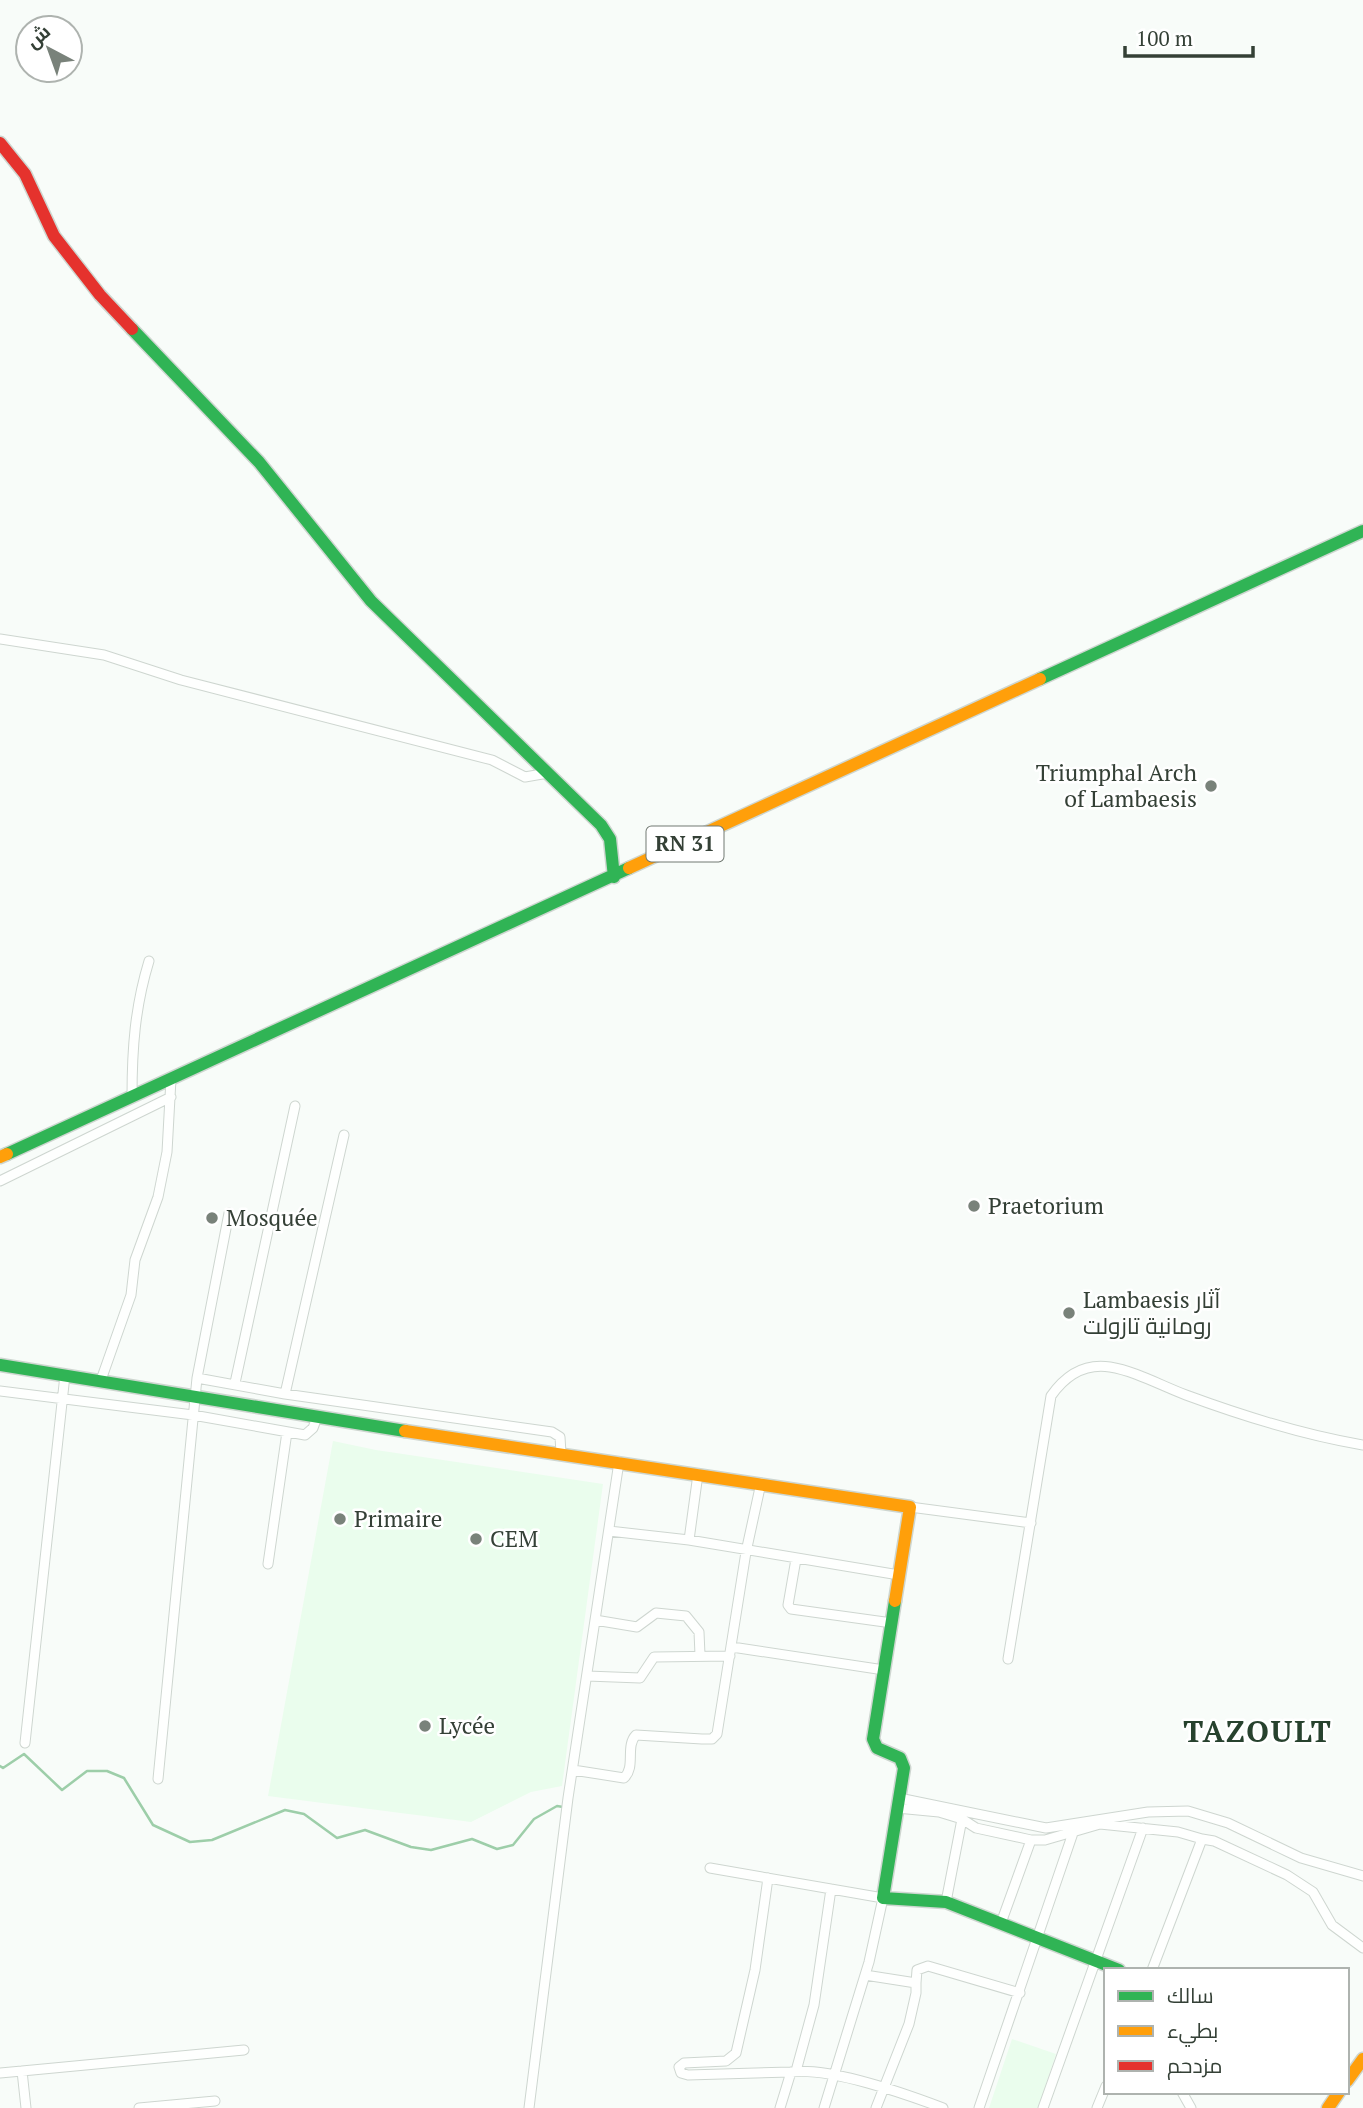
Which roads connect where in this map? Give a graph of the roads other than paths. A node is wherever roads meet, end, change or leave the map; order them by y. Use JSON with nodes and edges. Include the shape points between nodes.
{"nodes":[{"id":1,"x":0,"y":143,"type":"edge"},
{"id":2,"x":1363,"y":531,"type":"edge"},
{"id":3,"x":0,"y":639,"type":"edge"},
{"id":4,"x":548,"y":773,"type":"junction"},
{"id":5,"x":614,"y":877,"type":"junction"},
{"id":6,"x":149,"y":961,"type":"dead end"},
{"id":7,"x":171,"y":1079,"type":"junction"},
{"id":8,"x":132,"y":1097,"type":"junction"},
{"id":9,"x":171,"y":1097,"type":"junction"},
{"id":10,"x":295,"y":1106,"type":"dead end"},
{"id":11,"x":344,"y":1135,"type":"dead end"},
{"id":12,"x":2,"y":1156,"type":"edge"},
{"id":13,"x":0,"y":1181,"type":"edge"},
{"id":14,"x":229,"y":1213,"type":"dead end"},
{"id":15,"x":0,"y":1365,"type":"edge"},
{"id":16,"x":65,"y":1375,"type":"junction"},
{"id":17,"x":197,"y":1378,"type":"junction"},
{"id":18,"x":101,"y":1380,"type":"junction"},
{"id":19,"x":235,"y":1384,"type":"junction"},
{"id":20,"x":0,"y":1391,"type":"edge"},
{"id":21,"x":285,"y":1394,"type":"junction"},
{"id":22,"x":60,"y":1397,"type":"junction"},
{"id":23,"x":195,"y":1398,"type":"junction"},
{"id":24,"x":193,"y":1415,"type":"junction"},
{"id":25,"x":317,"y":1417,"type":"junction"},
{"id":26,"x":287,"y":1432,"type":"junction"},
{"id":27,"x":1363,"y":1445,"type":"edge"},
{"id":28,"x":561,"y":1452,"type":"junction"},
{"id":29,"x":619,"y":1462,"type":"junction"},
{"id":30,"x":698,"y":1474,"type":"junction"},
{"id":31,"x":761,"y":1483,"type":"junction"},
{"id":32,"x":909,"y":1507,"type":"junction"},
{"id":33,"x":1031,"y":1523,"type":"junction"},
{"id":34,"x":609,"y":1531,"type":"junction"},
{"id":35,"x":689,"y":1541,"type":"junction"},
{"id":36,"x":746,"y":1552,"type":"junction"},
{"id":37,"x":796,"y":1559,"type":"junction"},
{"id":38,"x":268,"y":1564,"type":"dead end"},
{"id":39,"x":899,"y":1575,"type":"junction"},
{"id":40,"x":596,"y":1620,"type":"junction"},
{"id":41,"x":892,"y":1623,"type":"junction"},
{"id":42,"x":731,"y":1651,"type":"junction"},
{"id":43,"x":700,"y":1655,"type":"junction"},
{"id":44,"x":1008,"y":1659,"type":"dead end"},
{"id":45,"x":884,"y":1670,"type":"junction"},
{"id":46,"x":587,"y":1676,"type":"junction"},
{"id":47,"x":25,"y":1743,"type":"dead end"},
{"id":48,"x":573,"y":1770,"type":"junction"},
{"id":49,"x":158,"y":1779,"type":"dead end"},
{"id":50,"x":898,"y":1803,"type":"junction"},
{"id":51,"x":962,"y":1819,"type":"junction"},
{"id":52,"x":1143,"y":1828,"type":"junction"},
{"id":53,"x":1074,"y":1830,"type":"junction"},
{"id":54,"x":1202,"y":1839,"type":"junction"},
{"id":55,"x":1031,"y":1840,"type":"junction"},
{"id":56,"x":710,"y":1868,"type":"dead end"},
{"id":57,"x":1363,"y":1876,"type":"edge"},
{"id":58,"x":768,"y":1878,"type":"junction"},
{"id":59,"x":831,"y":1889,"type":"junction"},
{"id":60,"x":883,"y":1898,"type":"junction"},
{"id":61,"x":946,"y":1902,"type":"junction"},
{"id":62,"x":1002,"y":1923,"type":"junction"},
{"id":63,"x":1038,"y":1937,"type":"junction"},
{"id":64,"x":1363,"y":1948,"type":"edge"},
{"id":65,"x":1097,"y":1961,"type":"junction"},
{"id":66,"x":1114,"y":1968,"type":"edge"},
{"id":67,"x":1153,"y":1968,"type":"edge"},
{"id":68,"x":865,"y":1975,"type":"junction"},
{"id":69,"x":916,"y":1983,"type":"junction"},
{"id":70,"x":1020,"y":1993,"type":"junction"},
{"id":71,"x":244,"y":2050,"type":"dead end"},
{"id":72,"x":1359,"y":2063,"type":"edge"},
{"id":73,"x":22,"y":2071,"type":"junction"},
{"id":74,"x":794,"y":2071,"type":"junction"},
{"id":75,"x":0,"y":2073,"type":"edge"},
{"id":76,"x":833,"y":2077,"type":"junction"},
{"id":77,"x":1349,"y":2078,"type":"edge"},
{"id":78,"x":1349,"y":2087,"type":"edge"},
{"id":79,"x":884,"y":2090,"type":"junction"},
{"id":80,"x":1104,"y":2091,"type":"edge"},
{"id":81,"x":215,"y":2101,"type":"dead end"},
{"id":82,"x":26,"y":2108,"type":"edge"},
{"id":83,"x":139,"y":2108,"type":"edge"},
{"id":84,"x":529,"y":2108,"type":"edge"},
{"id":85,"x":780,"y":2108,"type":"edge"},
{"id":86,"x":824,"y":2108,"type":"edge"},
{"id":87,"x":876,"y":2108,"type":"edge"},
{"id":88,"x":943,"y":2108,"type":"edge"},
{"id":89,"x":979,"y":2108,"type":"edge"},
{"id":90,"x":1043,"y":2108,"type":"edge"},
{"id":91,"x":1097,"y":2108,"type":"edge"}],
"edges":[{"from":1,"to":4,"type":"street","via":[[25,174],[54,236],[100,295],[265,469],[371,601]]},
{"from":2,"to":5,"type":"street","number":"RN 31"},
{"from":3,"to":4,"type":"street","via":[[104,655],[181,680],[492,760],[525,777]]},
{"from":4,"to":5,"type":"street","via":[[607,832]]},
{"from":5,"to":7,"type":"street","number":"RN 31"},
{"from":6,"to":8,"type":"street","via":[[132,1032]]},
{"from":7,"to":8,"type":"street","number":"RN 31"},
{"from":7,"to":9,"type":"street"},
{"from":8,"to":12,"type":"street","number":"RN 31"},
{"from":9,"to":13,"type":"street"},
{"from":9,"to":18,"type":"street","via":[[158,1197]]},
{"from":10,"to":19,"type":"street"},
{"from":11,"to":21,"type":"street"},
{"from":14,"to":17,"type":"street"},
{"from":15,"to":16,"type":"street"},
{"from":16,"to":18,"type":"street"},
{"from":16,"to":22,"type":"street"},
{"from":17,"to":19,"type":"street"},
{"from":17,"to":23,"type":"street"},
{"from":18,"to":23,"type":"street"},
{"from":19,"to":21,"type":"street"},
{"from":20,"to":22,"type":"street"},
{"from":21,"to":28,"type":"street","via":[[552,1432],[560,1437]]},
{"from":22,"to":24,"type":"street"},
{"from":22,"to":47,"type":"street"},
{"from":23,"to":24,"type":"street"},
{"from":23,"to":25,"type":"street"},
{"from":24,"to":26,"type":"street"},
{"from":24,"to":49,"type":"street"},
{"from":25,"to":26,"type":"street","via":[[305,1435]]},
{"from":25,"to":28,"type":"street"},
{"from":26,"to":38,"type":"street"},
{"from":27,"to":33,"type":"street","via":[[1313,1435],[1111,1367],[1075,1371],[1051,1396]]},
{"from":28,"to":29,"type":"street"},
{"from":29,"to":30,"type":"street"},
{"from":29,"to":34,"type":"street"},
{"from":30,"to":31,"type":"street"},
{"from":30,"to":35,"type":"street"},
{"from":31,"to":32,"type":"street"},
{"from":31,"to":36,"type":"street"},
{"from":32,"to":33,"type":"street"},
{"from":32,"to":39,"type":"street"},
{"from":33,"to":44,"type":"street"},
{"from":34,"to":35,"type":"street"},
{"from":34,"to":40,"type":"street"},
{"from":35,"to":36,"type":"street"},
{"from":36,"to":37,"type":"street"},
{"from":36,"to":42,"type":"street"},
{"from":37,"to":39,"type":"street"},
{"from":37,"to":41,"type":"street","via":[[791,1609]]},
{"from":39,"to":41,"type":"street"},
{"from":40,"to":43,"type":"street","via":[[637,1627],[656,1613],[686,1616],[699,1632]]},
{"from":40,"to":46,"type":"street"},
{"from":41,"to":45,"type":"street"},
{"from":42,"to":43,"type":"street"},
{"from":42,"to":45,"type":"street"},
{"from":42,"to":48,"type":"street","via":[[715,1737],[636,1735],[627,1776]]},
{"from":43,"to":46,"type":"street","via":[[654,1657],[637,1679]]},
{"from":45,"to":50,"type":"street","via":[[873,1742],[903,1763]]},
{"from":46,"to":48,"type":"street"},
{"from":48,"to":84,"type":"street"},
{"from":50,"to":51,"type":"street"},
{"from":50,"to":57,"type":"street","via":[[1046,1828],[1148,1812],[1188,1811],[1228,1823],[1301,1858]]},
{"from":50,"to":60,"type":"street"},
{"from":51,"to":55,"type":"street","via":[[968,1825]]},
{"from":51,"to":61,"type":"street"},
{"from":52,"to":53,"type":"street","via":[[1100,1824]]},
{"from":52,"to":54,"type":"street"},
{"from":52,"to":65,"type":"street"},
{"from":53,"to":55,"type":"street"},
{"from":53,"to":63,"type":"street"},
{"from":54,"to":64,"type":"street","via":[[1245,1854],[1312,1892],[1332,1925]]},
{"from":54,"to":67,"type":"street"},
{"from":55,"to":62,"type":"street"},
{"from":56,"to":58,"type":"street"},
{"from":58,"to":59,"type":"street"},
{"from":58,"to":74,"type":"street","via":[[755,1970],[736,2053],[726,2061],[679,2067],[688,2075]]},
{"from":59,"to":60,"type":"street"},
{"from":59,"to":74,"type":"street","via":[[814,2005]]},
{"from":60,"to":61,"type":"street"},
{"from":60,"to":68,"type":"street"},
{"from":61,"to":62,"type":"street"},
{"from":62,"to":63,"type":"street"},
{"from":63,"to":65,"type":"street"},
{"from":63,"to":70,"type":"street"},
{"from":65,"to":66,"type":"street"},
{"from":65,"to":90,"type":"street"},
{"from":68,"to":69,"type":"street"},
{"from":68,"to":76,"type":"street"},
{"from":69,"to":70,"type":"street","via":[[917,1970],[928,1966]]},
{"from":69,"to":79,"type":"street","via":[[909,2025]]},
{"from":70,"to":89,"type":"street"},
{"from":71,"to":73,"type":"street"},
{"from":72,"to":77,"type":"street"},
{"from":72,"to":78,"type":"street"},
{"from":73,"to":75,"type":"street"},
{"from":73,"to":82,"type":"street"},
{"from":74,"to":76,"type":"street"},
{"from":74,"to":85,"type":"street"},
{"from":76,"to":79,"type":"street","via":[[853,2078]]},
{"from":76,"to":86,"type":"street"},
{"from":79,"to":87,"type":"street"},
{"from":79,"to":88,"type":"street"},
{"from":80,"to":91,"type":"street"},
{"from":81,"to":83,"type":"street"}]}
